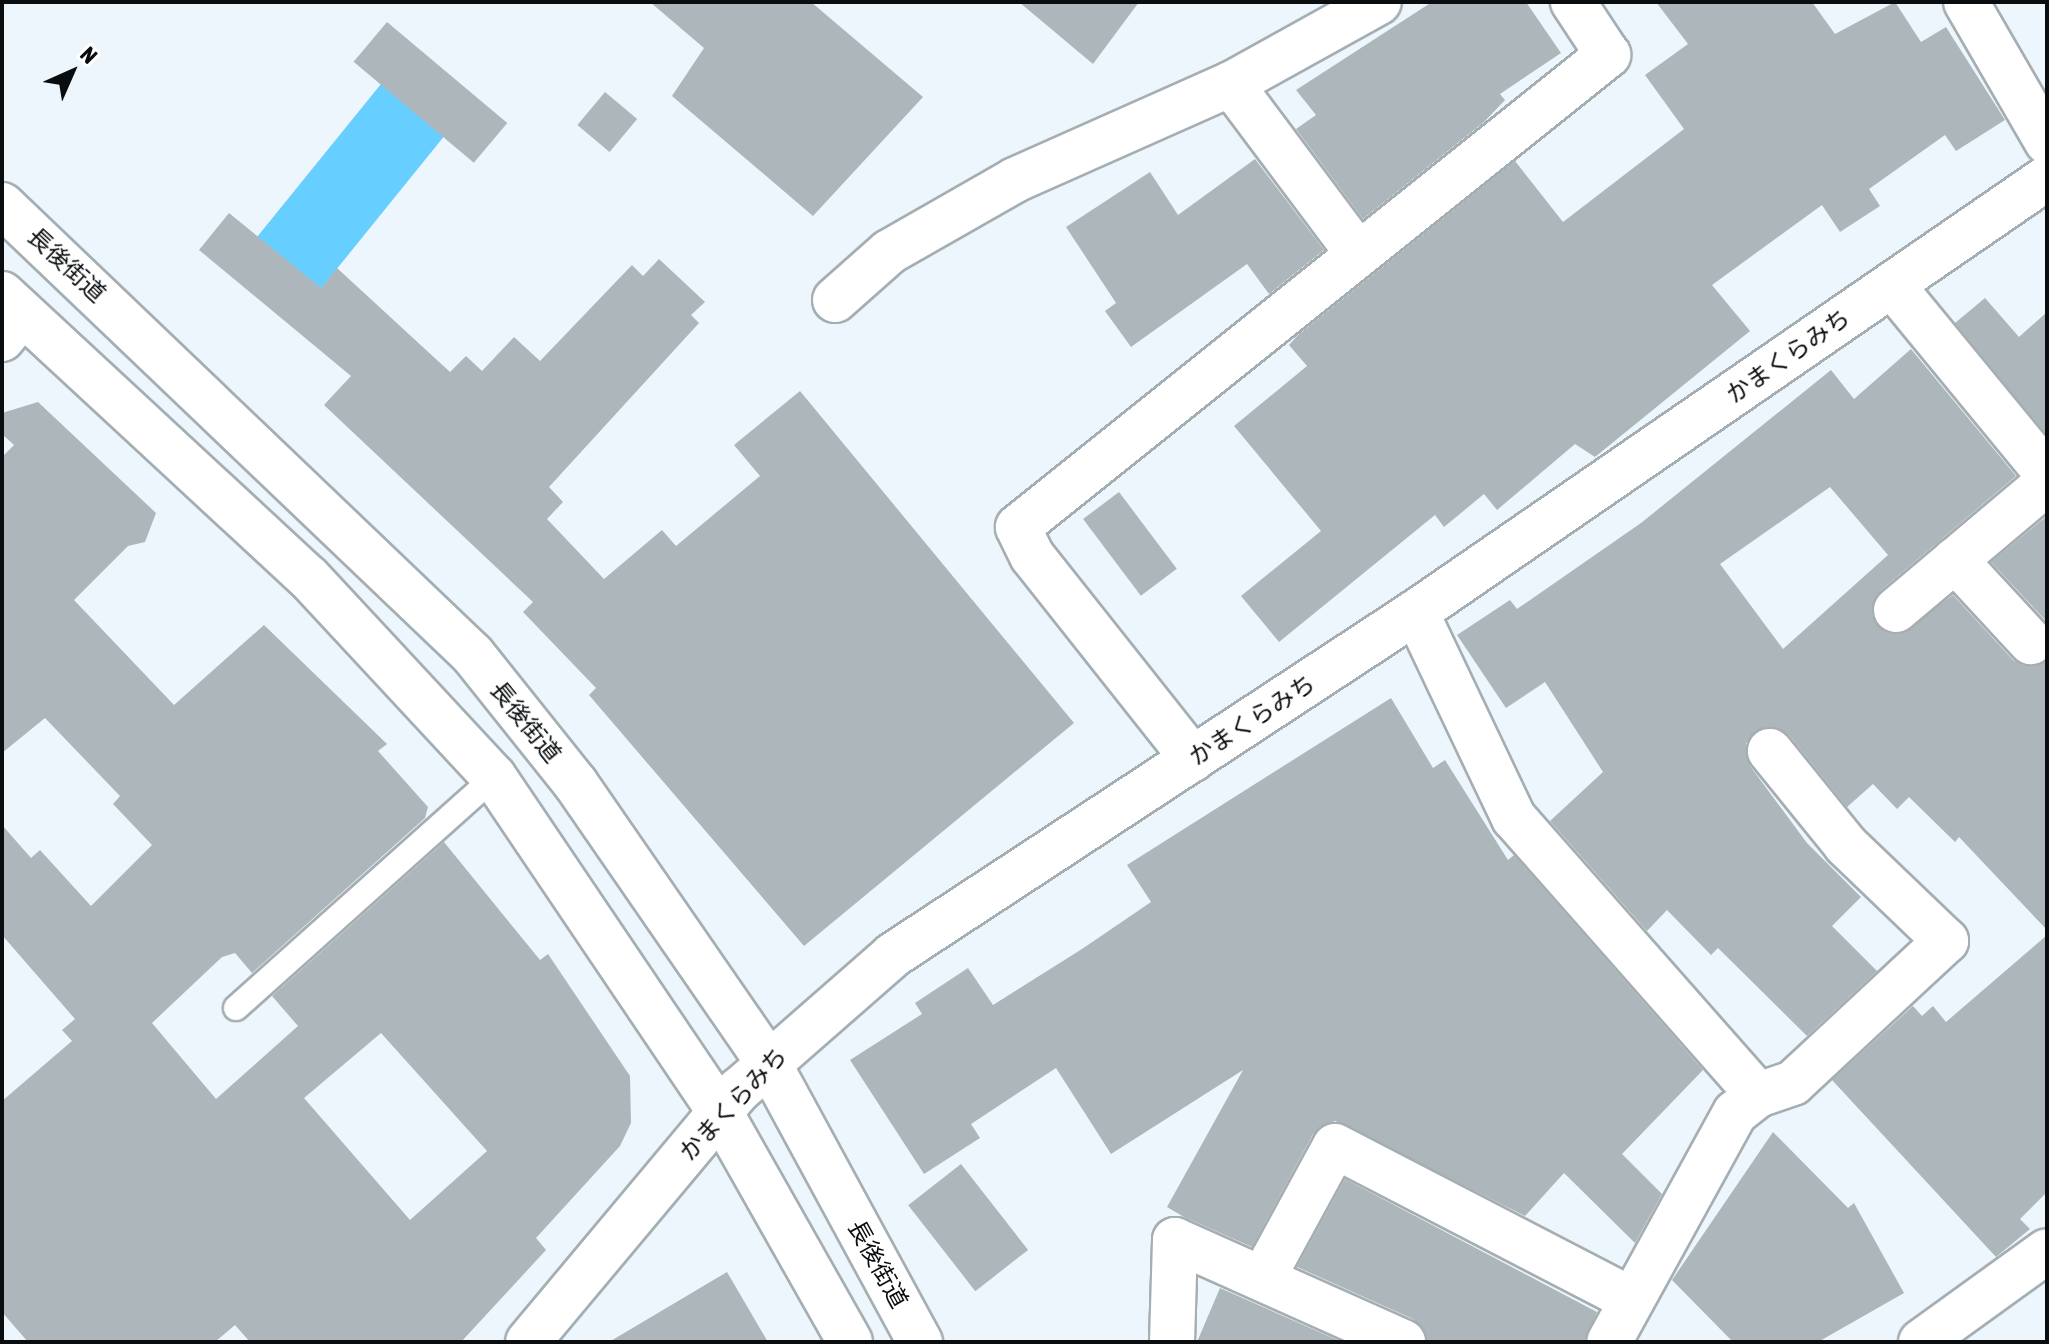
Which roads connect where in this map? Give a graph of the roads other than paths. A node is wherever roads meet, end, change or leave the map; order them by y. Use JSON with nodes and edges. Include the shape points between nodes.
{"nodes":[{"id":1,"x":1379,"y":2,"type":"edge"},
{"id":2,"x":1573,"y":2,"type":"edge"},
{"id":3,"x":1966,"y":2,"type":"edge"},
{"id":4,"x":1231,"y":84,"type":"junction"},
{"id":5,"x":2047,"y":142,"type":"edge"},
{"id":6,"x":2047,"y":178,"type":"edge"},
{"id":7,"x":2,"y":205,"type":"edge"},
{"id":8,"x":1358,"y":254,"type":"junction"},
{"id":9,"x":1892,"y":285,"type":"junction"},
{"id":10,"x":835,"y":300,"type":"dead end"},
{"id":11,"x":9,"y":315,"type":"edge"},
{"id":12,"x":2047,"y":474,"type":"edge"},
{"id":13,"x":2047,"y":483,"type":"edge"},
{"id":14,"x":1955,"y":560,"type":"junction"},
{"id":15,"x":1896,"y":610,"type":"dead end"},
{"id":16,"x":1416,"y":612,"type":"junction"},
{"id":17,"x":2031,"y":642,"type":"dead end"},
{"id":18,"x":1770,"y":751,"type":"dead end"},
{"id":19,"x":1193,"y":759,"type":"junction"},
{"id":20,"x":494,"y":777,"type":"junction"},
{"id":21,"x":236,"y":1008,"type":"dead end"},
{"id":22,"x":768,"y":1062,"type":"junction"},
{"id":23,"x":1758,"y":1095,"type":"junction"},
{"id":24,"x":720,"y":1112,"type":"junction"},
{"id":25,"x":2043,"y":1263,"type":"edge"},
{"id":26,"x":1263,"y":1278,"type":"junction"},
{"id":27,"x":1630,"y":1299,"type":"junction"},
{"id":28,"x":528,"y":1342,"type":"edge"},
{"id":29,"x":850,"y":1342,"type":"edge"},
{"id":30,"x":920,"y":1342,"type":"edge"},
{"id":31,"x":1172,"y":1342,"type":"edge"},
{"id":32,"x":1403,"y":1342,"type":"edge"},
{"id":33,"x":1609,"y":1342,"type":"edge"},
{"id":34,"x":1921,"y":1342,"type":"edge"}],
"edges":[{"from":1,"to":4,"type":"street"},
{"from":2,"to":8,"type":"street","via":[[1608,55]]},
{"from":3,"to":5,"type":"street"},
{"from":4,"to":8,"type":"street"},
{"from":4,"to":10,"type":"street","via":[[1015,180],[889,252]]},
{"from":6,"to":9,"type":"street","name":"かまくらみち"},
{"from":7,"to":22,"type":"street","name":"長後街道","via":[[473,655],[576,784]]},
{"from":8,"to":19,"type":"street","via":[[1018,527],[1032,556]]},
{"from":9,"to":12,"type":"street"},
{"from":9,"to":16,"type":"street","name":"かまくらみち"},
{"from":11,"to":20,"type":"street","via":[[308,577]]},
{"from":13,"to":14,"type":"street"},
{"from":14,"to":15,"type":"street"},
{"from":14,"to":17,"type":"street"},
{"from":16,"to":19,"type":"street","name":"かまくらみち"},
{"from":16,"to":23,"type":"street","via":[[1514,818]]},
{"from":18,"to":23,"type":"street","via":[[1846,845],[1946,941],[1793,1083]]},
{"from":19,"to":22,"type":"street","name":"かまくらみち","via":[[893,955]]},
{"from":20,"to":21,"type":"lane"},
{"from":20,"to":24,"type":"street"},
{"from":22,"to":24,"type":"street","name":"かまくらみち"},
{"from":22,"to":30,"type":"street","name":"長後街道"},
{"from":23,"to":27,"type":"street","via":[[1735,1113]]},
{"from":24,"to":28,"type":"street","name":"かまくらみち"},
{"from":24,"to":29,"type":"street"},
{"from":25,"to":34,"type":"street"},
{"from":26,"to":27,"type":"street","via":[[1335,1146]]},
{"from":26,"to":31,"type":"street","via":[[1175,1240]]},
{"from":26,"to":32,"type":"street"},
{"from":27,"to":33,"type":"street"}]}
